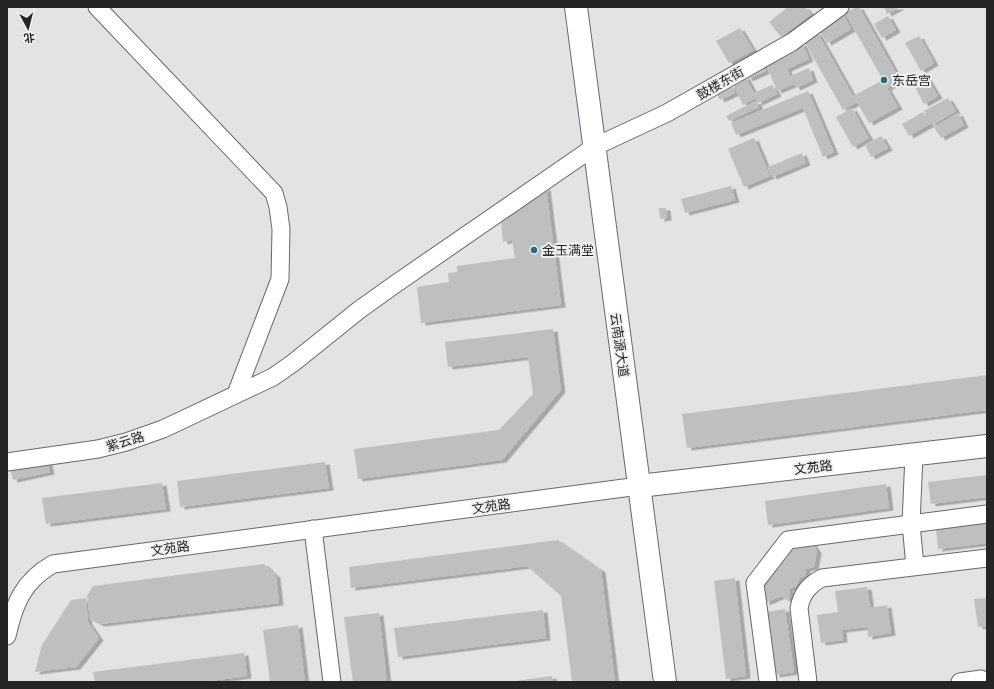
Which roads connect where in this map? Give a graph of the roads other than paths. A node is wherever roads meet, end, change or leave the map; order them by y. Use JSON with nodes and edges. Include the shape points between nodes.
{"nodes":[{"id":1,"x":97,"y":7,"type":"edge"},
{"id":2,"x":576,"y":7,"type":"edge"},
{"id":3,"x":840,"y":7,"type":"edge"},
{"id":4,"x":594,"y":147,"type":"junction"},
{"id":5,"x":236,"y":394,"type":"junction"},
{"id":6,"x":987,"y":446,"type":"edge"},
{"id":7,"x":914,"y":455,"type":"junction"},
{"id":8,"x":7,"y":462,"type":"edge"},
{"id":9,"x":639,"y":486,"type":"junction"},
{"id":10,"x":987,"y":514,"type":"edge"},
{"id":11,"x":911,"y":524,"type":"junction"},
{"id":12,"x":313,"y":529,"type":"junction"},
{"id":13,"x":987,"y":558,"type":"edge"},
{"id":14,"x":915,"y":566,"type":"junction"},
{"id":15,"x":11,"y":603,"type":"edge"},
{"id":16,"x":7,"y":636,"type":"edge"},
{"id":17,"x":332,"y":682,"type":"edge"},
{"id":18,"x":665,"y":682,"type":"edge"},
{"id":19,"x":768,"y":682,"type":"edge"},
{"id":20,"x":808,"y":682,"type":"edge"},
{"id":21,"x":960,"y":682,"type":"edge"},
{"id":22,"x":981,"y":682,"type":"edge"}],
"edges":[{"from":1,"to":5,"type":"street","via":[[274,193],[281,229],[280,279]]},
{"from":2,"to":4,"type":"main road","name":"云南源大道"},
{"from":3,"to":4,"type":"street","name":"鼓楼东街","via":[[792,42],[667,113]]},
{"from":4,"to":5,"type":"street","name":"鼓楼东街","via":[[394,285],[273,377]]},
{"from":4,"to":9,"type":"main road","name":"云南源大道"},
{"from":5,"to":8,"type":"street","name":"紫云路","via":[[163,429],[126,442],[98,449]]},
{"from":6,"to":7,"type":"main road","name":"文苑路"},
{"from":7,"to":9,"type":"main road","name":"文苑路"},
{"from":7,"to":11,"type":"street"},
{"from":9,"to":12,"type":"street","name":"文苑路"},
{"from":9,"to":18,"type":"main road","name":"云南源大道"},
{"from":10,"to":11,"type":"street"},
{"from":11,"to":14,"type":"street"},
{"from":11,"to":19,"type":"street","via":[[788,540],[755,583]]},
{"from":12,"to":15,"type":"street","name":"文苑路","via":[[53,564],[39,572]]},
{"from":12,"to":17,"type":"street"},
{"from":13,"to":14,"type":"street"},
{"from":14,"to":20,"type":"street","via":[[822,578],[806,590],[800,608]]},
{"from":15,"to":16,"type":"street"},
{"from":21,"to":22,"type":"street","via":[[981,679]]}]}
